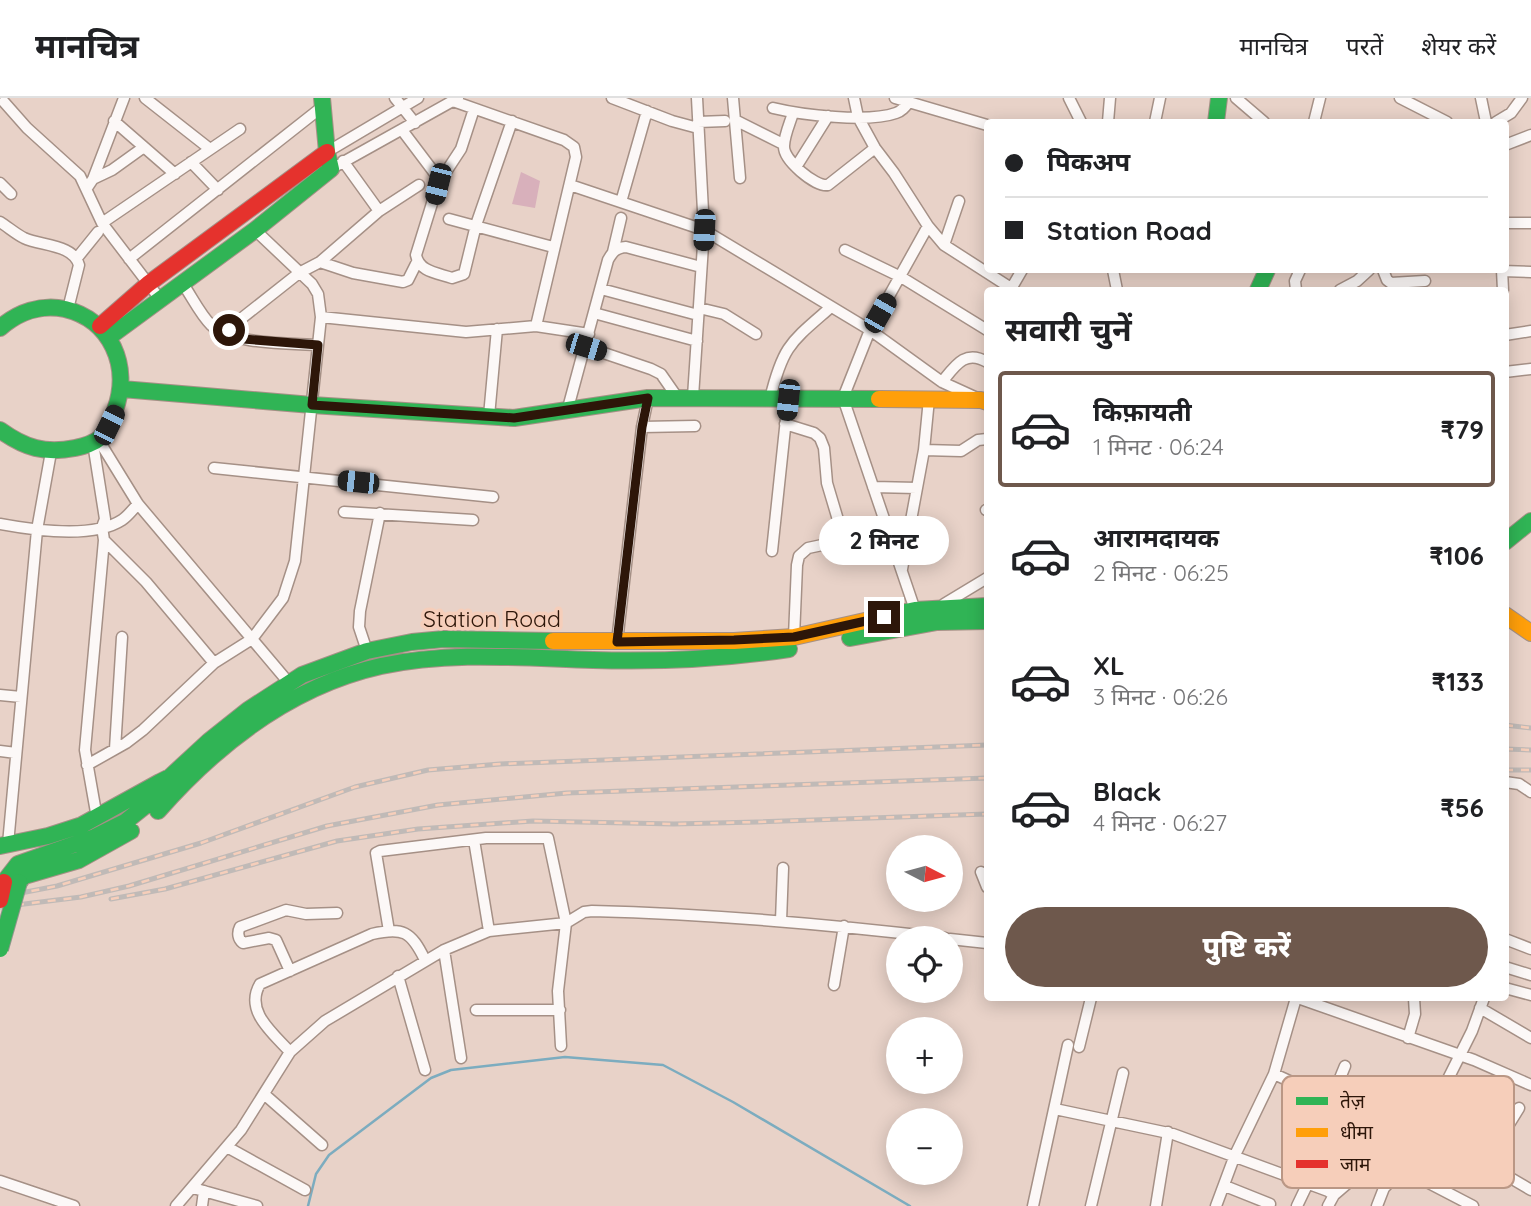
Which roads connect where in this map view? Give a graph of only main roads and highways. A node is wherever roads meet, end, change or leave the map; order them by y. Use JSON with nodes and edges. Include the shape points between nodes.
{"nodes":[{"id":1,"x":1219,"y":98,"type":"edge"},
{"id":2,"x":322,"y":100,"type":"edge"},
{"id":3,"x":1216,"y":119,"type":"edge"},
{"id":4,"x":327,"y":152,"type":"junction"},
{"id":5,"x":1,"y":324,"type":"edge"},
{"id":6,"x":105,"y":332,"type":"junction"},
{"id":7,"x":122,"y":389,"type":"junction"},
{"id":8,"x":984,"y":401,"type":"edge"},
{"id":9,"x":0,"y":430,"type":"edge"},
{"id":10,"x":1531,"y":508,"type":"edge"},
{"id":11,"x":1531,"y":513,"type":"edge"},
{"id":12,"x":1531,"y":521,"type":"edge"},
{"id":13,"x":1509,"y":525,"type":"edge"},
{"id":14,"x":1531,"y":528,"type":"edge"},
{"id":15,"x":1509,"y":531,"type":"edge"},
{"id":16,"x":1509,"y":539,"type":"edge"},
{"id":17,"x":1509,"y":546,"type":"edge"},
{"id":18,"x":1509,"y":603,"type":"edge"},
{"id":19,"x":1509,"y":611,"type":"edge"},
{"id":20,"x":984,"y":613,"type":"edge"},
{"id":21,"x":984,"y":613,"type":"edge"},
{"id":22,"x":984,"y":614,"type":"edge"},
{"id":23,"x":1531,"y":617,"type":"edge"},
{"id":24,"x":1509,"y":618,"type":"edge"},
{"id":25,"x":1531,"y":625,"type":"edge"},
{"id":26,"x":1531,"y":633,"type":"edge"},
{"id":27,"x":229,"y":734,"type":"junction"},
{"id":28,"x":175,"y":782,"type":"junction"},
{"id":29,"x":4,"y":845,"type":"edge"},
{"id":30,"x":16,"y":874,"type":"edge"},
{"id":31,"x":0,"y":900,"type":"edge"},
{"id":32,"x":0,"y":949,"type":"edge"}],
"edges":[{"from":1,"to":3,"type":"main road"},
{"from":2,"to":4,"type":"main road"},
{"from":4,"to":6,"type":"main road","via":[[148,285]]},
{"from":4,"to":6,"type":"main road","via":[[337,165],[183,284]]},
{"from":5,"to":6,"type":"main road","via":[[46,307],[85,316]]},
{"from":6,"to":7,"type":"main road","via":[[121,362]]},
{"from":7,"to":8,"type":"main road","via":[[514,418],[648,398]]},
{"from":7,"to":9,"type":"main road","via":[[112,419],[95,441],[51,452],[22,446]]},
{"from":10,"to":13,"type":"main road"},
{"from":11,"to":15,"type":"main road"},
{"from":12,"to":16,"type":"main road"},
{"from":14,"to":17,"type":"main road"},
{"from":18,"to":23,"type":"main road"},
{"from":19,"to":25,"type":"main road"},
{"from":20,"to":27,"type":"main road","name":"Station Road","via":[[939,607],[915,610],[794,637],[412,642],[367,651],[302,675],[248,710]]},
{"from":21,"to":27,"type":"main road","via":[[919,618],[809,643],[694,655],[461,652],[386,658],[349,668],[300,690]]},
{"from":22,"to":27,"type":"main road","name":"Station Road","via":[[781,651],[694,659],[404,660],[310,690]]},
{"from":24,"to":26,"type":"main road"},
{"from":27,"to":28,"type":"main road","name":"Station Road"},
{"from":28,"to":29,"type":"main road","name":"Station Road","via":[[145,788],[97,818],[50,836]]},
{"from":28,"to":30,"type":"main road","name":"Station Road","via":[[152,815],[106,847],[79,860]]},
{"from":30,"to":31,"type":"main road","bridge":true},
{"from":30,"to":32,"type":"main road","bridge":true}]}
